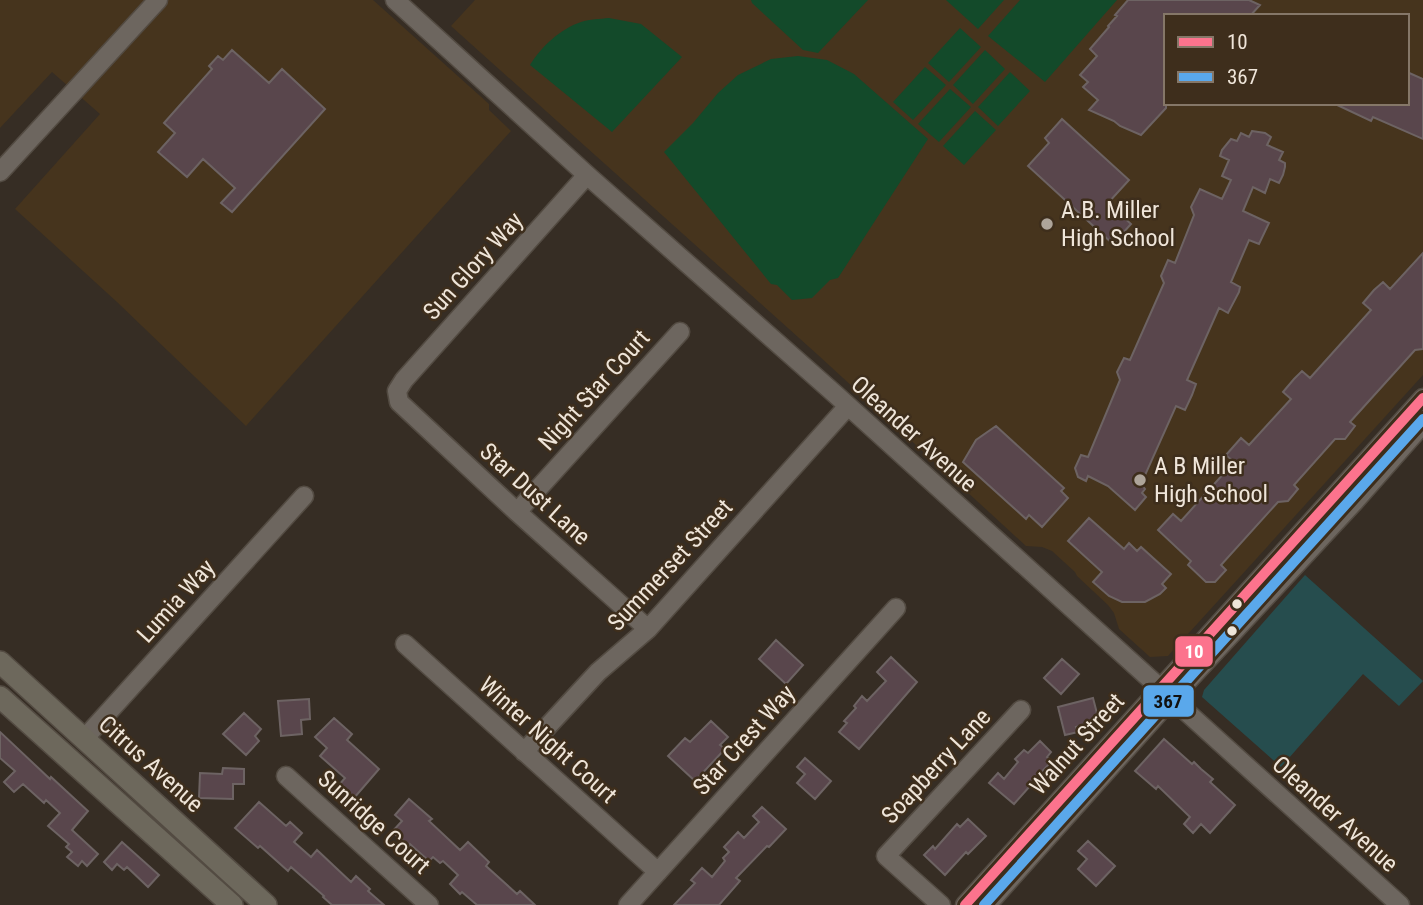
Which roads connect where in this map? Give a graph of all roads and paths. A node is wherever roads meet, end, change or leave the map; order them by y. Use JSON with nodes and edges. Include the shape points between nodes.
{"nodes":[{"id":1,"x":158,"y":0,"type":"edge"},
{"id":2,"x":395,"y":0,"type":"edge"},
{"id":3,"x":0,"y":172,"type":"edge"},
{"id":4,"x":587,"y":175,"type":"junction"},
{"id":5,"x":680,"y":332,"type":"dead end"},
{"id":6,"x":397,"y":391,"type":"joint"},
{"id":7,"x":1423,"y":398,"type":"edge"},
{"id":8,"x":848,"y":406,"type":"junction"},
{"id":9,"x":1423,"y":424,"type":"edge"},
{"id":10,"x":304,"y":496,"type":"dead end"},
{"id":11,"x":516,"y":512,"type":"junction"},
{"id":12,"x":896,"y":608,"type":"dead end"},
{"id":13,"x":648,"y":629,"type":"junction"},
{"id":14,"x":405,"y":644,"type":"dead end"},
{"id":15,"x":0,"y":662,"type":"edge"},
{"id":16,"x":1165,"y":694,"type":"junction"},
{"id":17,"x":0,"y":697,"type":"edge"},
{"id":18,"x":1021,"y":710,"type":"dead end"},
{"id":19,"x":84,"y":739,"type":"junction"},
{"id":20,"x":524,"y":751,"type":"junction"},
{"id":21,"x":286,"y":776,"type":"dead end"},
{"id":22,"x":658,"y":872,"type":"junction"},
{"id":23,"x":232,"y":905,"type":"edge"},
{"id":24,"x":266,"y":905,"type":"edge"},
{"id":25,"x":429,"y":905,"type":"edge"},
{"id":26,"x":628,"y":905,"type":"edge"},
{"id":27,"x":941,"y":905,"type":"edge"},
{"id":28,"x":965,"y":905,"type":"edge"},
{"id":29,"x":987,"y":905,"type":"edge"},
{"id":30,"x":1400,"y":905,"type":"edge"}],
"edges":[{"from":1,"to":3,"type":"street"},
{"from":2,"to":4,"type":"street","name":"Oleander Avenue"},
{"from":4,"to":6,"type":"street","name":"Sun Glory Way"},
{"from":4,"to":8,"type":"street","name":"Oleander Avenue"},
{"from":5,"to":11,"type":"street","name":"Night Star Court"},
{"from":6,"to":11,"type":"street","name":"Star Dust Lane","via":[[399,402]]},
{"from":7,"to":16,"type":"street","name":"Walnut Street"},
{"from":8,"to":13,"type":"street","name":"Summerset Street"},
{"from":8,"to":16,"type":"street","name":"Oleander Avenue"},
{"from":9,"to":16,"type":"street","name":"Walnut Street","via":[[1346,511]]},
{"from":10,"to":19,"type":"street","name":"Lumia Way"},
{"from":11,"to":13,"type":"street","name":"Star Dust Lane"},
{"from":12,"to":22,"type":"street","name":"Star Crest Way"},
{"from":13,"to":20,"type":"street","name":"Summerset Street","via":[[598,672]]},
{"from":14,"to":20,"type":"street","name":"Winter Night Court"},
{"from":15,"to":19,"type":"main road","name":"Citrus Avenue"},
{"from":16,"to":28,"type":"street","name":"Walnut Street"},
{"from":16,"to":29,"type":"street","name":"Walnut Street"},
{"from":16,"to":30,"type":"street","name":"Oleander Avenue"},
{"from":17,"to":23,"type":"main road","name":"Citrus Avenue"},
{"from":18,"to":27,"type":"street","name":"Soapberry Lane","via":[[886,856]]},
{"from":19,"to":24,"type":"main road","name":"Citrus Avenue"},
{"from":20,"to":22,"type":"street","name":"Winter Night Court"},
{"from":21,"to":25,"type":"street","name":"Sunridge Court"},
{"from":22,"to":26,"type":"street","name":"Star Crest Way"}]}
